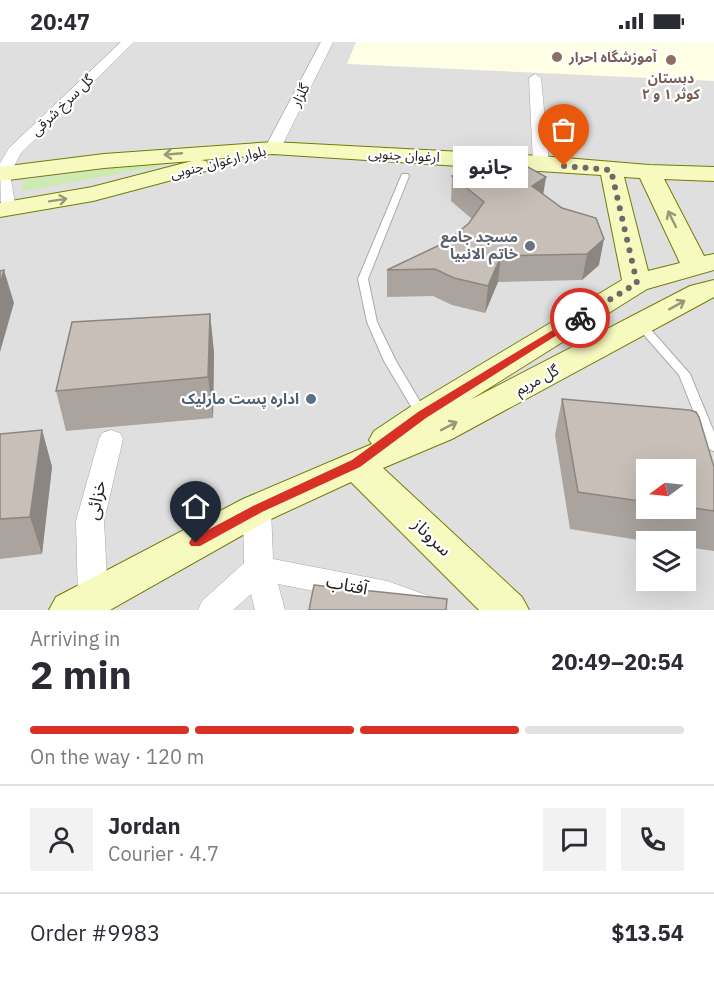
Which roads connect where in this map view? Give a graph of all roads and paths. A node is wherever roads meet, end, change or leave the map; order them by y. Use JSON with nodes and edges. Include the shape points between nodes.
{"nodes":[{"id":1,"x":128,"y":42,"type":"edge"},
{"id":2,"x":327,"y":42,"type":"edge"},
{"id":3,"x":535,"y":78,"type":"dead end"},
{"id":4,"x":273,"y":148,"type":"junction"},
{"id":5,"x":541,"y":163,"type":"junction"},
{"id":6,"x":611,"y":170,"type":"junction"},
{"id":7,"x":649,"y":172,"type":"junction"},
{"id":8,"x":1,"y":174,"type":"edge"},
{"id":9,"x":714,"y":174,"type":"edge"},
{"id":10,"x":405,"y":176,"type":"dead end"},
{"id":11,"x":4,"y":209,"type":"edge"},
{"id":12,"x":708,"y":272,"type":"edge"},
{"id":13,"x":637,"y":283,"type":"junction"},
{"id":14,"x":641,"y":325,"type":"junction"},
{"id":15,"x":422,"y":415,"type":"junction"},
{"id":16,"x":111,"y":439,"type":"dead end"},
{"id":17,"x":714,"y":447,"type":"edge"},
{"id":18,"x":356,"y":464,"type":"junction"},
{"id":19,"x":257,"y":509,"type":"junction"},
{"id":20,"x":259,"y":568,"type":"junction"},
{"id":21,"x":82,"y":604,"type":"edge"},
{"id":22,"x":213,"y":610,"type":"edge"},
{"id":23,"x":270,"y":610,"type":"edge"},
{"id":24,"x":432,"y":610,"type":"edge"},
{"id":25,"x":507,"y":610,"type":"edge"}],
"edges":[{"from":1,"to":8,"type":"street","name":"گل سرخ شرقی","via":[[14,151]]},
{"from":2,"to":4,"type":"street","name":"گلزار"},
{"from":3,"to":5,"type":"street"},
{"from":4,"to":5,"type":"street","name":"ارغوان جنوبی"},
{"from":4,"to":8,"type":"street","name":"بلوار ارغوان جنوبی","one_way":true,"via":[[104,161]]},
{"from":11,"to":4,"type":"street","name":"بلوار ارغوان جنوبی","one_way":true,"via":[[93,194]]},
{"from":5,"to":6,"type":"street","name":"ارغوان جنوبی"},
{"from":6,"to":7,"type":"street","name":"ارغوان جنوبی"},
{"from":6,"to":13,"type":"street"},
{"from":7,"to":9,"type":"street","name":"ارغوان جنوبی"},
{"from":12,"to":7,"type":"street","one_way":true},
{"from":8,"to":11,"type":"street"},
{"from":10,"to":15,"type":"lane","via":[[363,279],[372,322]]},
{"from":12,"to":13,"type":"street","name":"گل مریم"},
{"from":14,"to":12,"type":"street","name":"گل مریم","one_way":true,"via":[[700,292]]},
{"from":13,"to":15,"type":"street","name":"گل مریم"},
{"from":14,"to":17,"type":"lane","via":[[684,374]]},
{"from":18,"to":14,"type":"street","name":"گل مریم","one_way":true,"via":[[440,431]]},
{"from":15,"to":18,"type":"street","name":"گل مریم"},
{"from":16,"to":21,"type":"street","name":"خزائی","via":[[90,521]]},
{"from":18,"to":19,"type":"street","name":"گل مریم"},
{"from":18,"to":25,"type":"street","name":"سروناز"},
{"from":19,"to":20,"type":"street"},
{"from":19,"to":21,"type":"street","name":"گل مریم"},
{"from":20,"to":22,"type":"street"},
{"from":20,"to":23,"type":"street"},
{"from":20,"to":24,"type":"street","name":"آفتاب","via":[[387,593]]}]}
